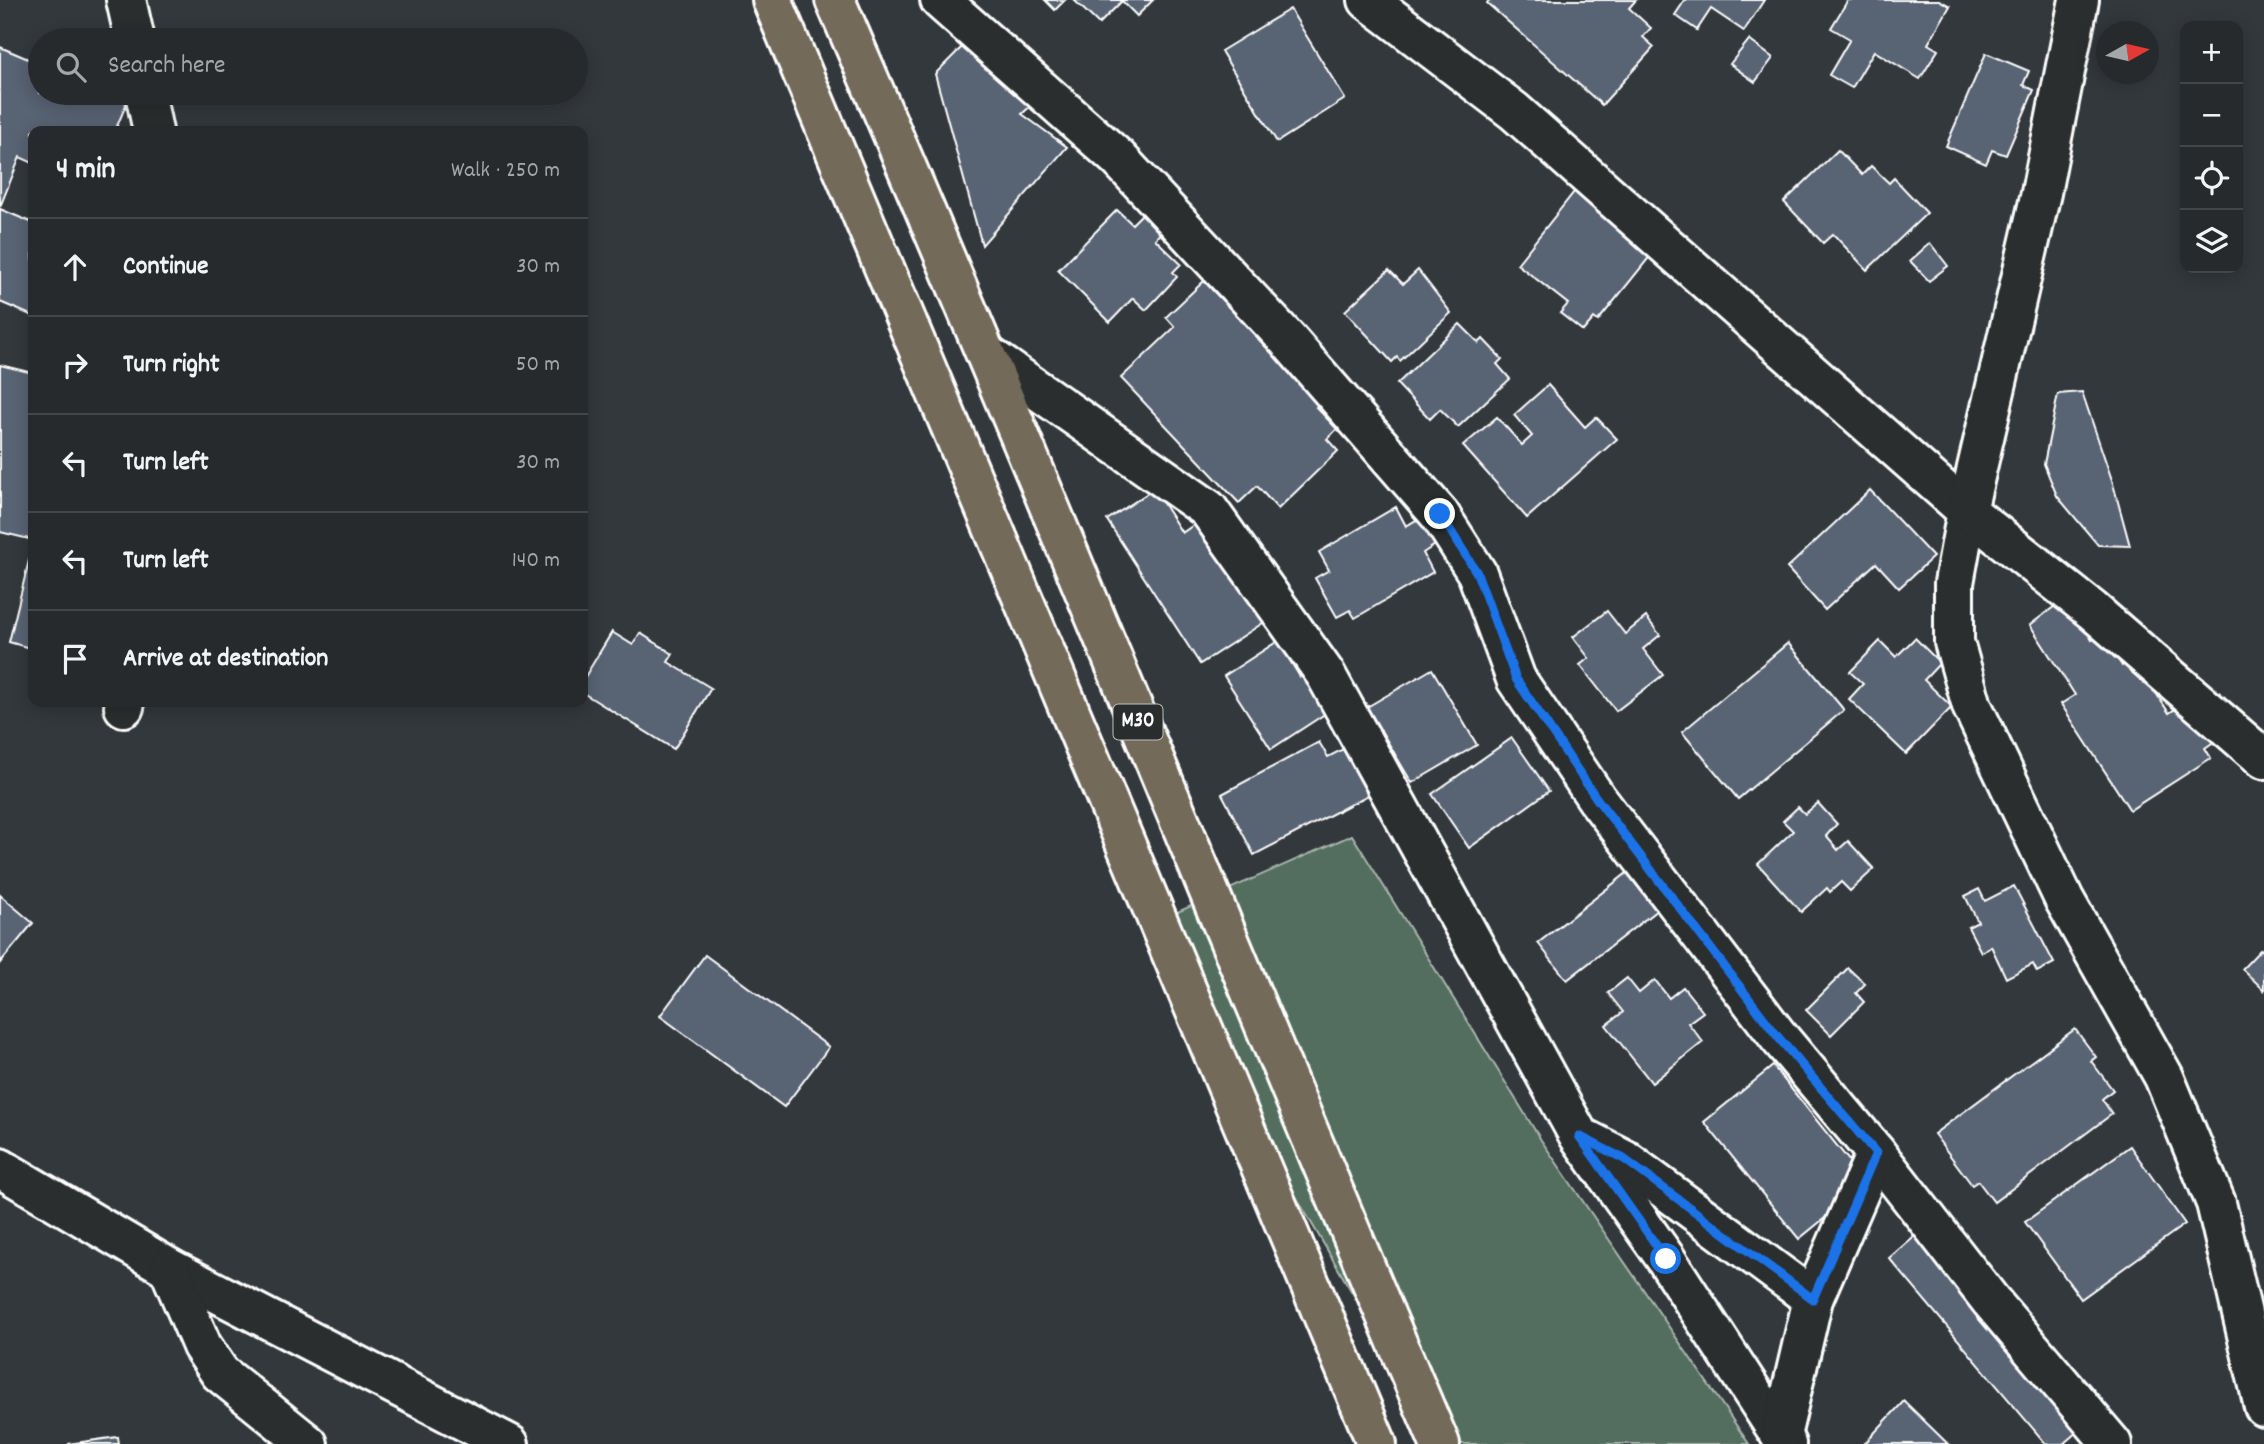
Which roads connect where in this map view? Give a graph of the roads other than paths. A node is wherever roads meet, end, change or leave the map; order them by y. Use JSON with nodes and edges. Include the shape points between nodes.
{"nodes":[{"id":1,"x":126,"y":0,"type":"edge"},
{"id":2,"x":772,"y":0,"type":"edge"},
{"id":3,"x":835,"y":0,"type":"edge"},
{"id":4,"x":940,"y":0,"type":"edge"},
{"id":5,"x":1368,"y":0,"type":"edge"},
{"id":6,"x":2079,"y":0,"type":"edge"},
{"id":7,"x":132,"y":28,"type":"edge"},
{"id":8,"x":148,"y":105,"type":"edge"},
{"id":9,"x":152,"y":126,"type":"edge"},
{"id":10,"x":989,"y":356,"type":"junction"},
{"id":11,"x":1967,"y":511,"type":"junction"},
{"id":12,"x":2264,"y":759,"type":"edge"},
{"id":13,"x":1579,"y":1136,"type":"junction"},
{"id":14,"x":1876,"y":1153,"type":"junction"},
{"id":15,"x":0,"y":1168,"type":"edge"},
{"id":16,"x":169,"y":1268,"type":"junction"},
{"id":17,"x":1813,"y":1299,"type":"junction"},
{"id":18,"x":2264,"y":1407,"type":"edge"},
{"id":19,"x":1783,"y":1440,"type":"edge"},
{"id":20,"x":308,"y":1444,"type":"edge"},
{"id":21,"x":509,"y":1444,"type":"edge"},
{"id":22,"x":1377,"y":1444,"type":"edge"},
{"id":23,"x":1440,"y":1444,"type":"edge"},
{"id":24,"x":2112,"y":1444,"type":"edge"}],
"edges":[{"from":1,"to":7,"type":"street"},
{"from":2,"to":22,"type":"highway","number":"M30"},
{"from":3,"to":10,"type":"highway","number":"M30"},
{"from":4,"to":14,"type":"street","via":[[1118,158],[1440,514],[1477,573],[1516,679],[1597,799],[1778,1037]]},
{"from":5,"to":11,"type":"street","via":[[1514,111]]},
{"from":6,"to":11,"type":"street"},
{"from":8,"to":9,"type":"street"},
{"from":10,"to":13,"type":"street","via":[[1208,509],[1326,675]]},
{"from":10,"to":23,"type":"highway","number":"M30"},
{"from":11,"to":12,"type":"street","via":[[2092,610]]},
{"from":11,"to":18,"type":"street","via":[[1954,583],[1954,642],[1972,706],[2064,899],[2164,1077],[2216,1203]]},
{"from":13,"to":17,"type":"street","via":[[1624,1159]]},
{"from":13,"to":19,"type":"street","via":[[1666,1259]]},
{"from":14,"to":17,"type":"street"},
{"from":14,"to":24,"type":"street","via":[[1991,1301]]},
{"from":15,"to":16,"type":"street"},
{"from":16,"to":20,"type":"street","via":[[202,1346],[219,1373]]},
{"from":16,"to":21,"type":"street"},
{"from":17,"to":19,"type":"street"}]}
